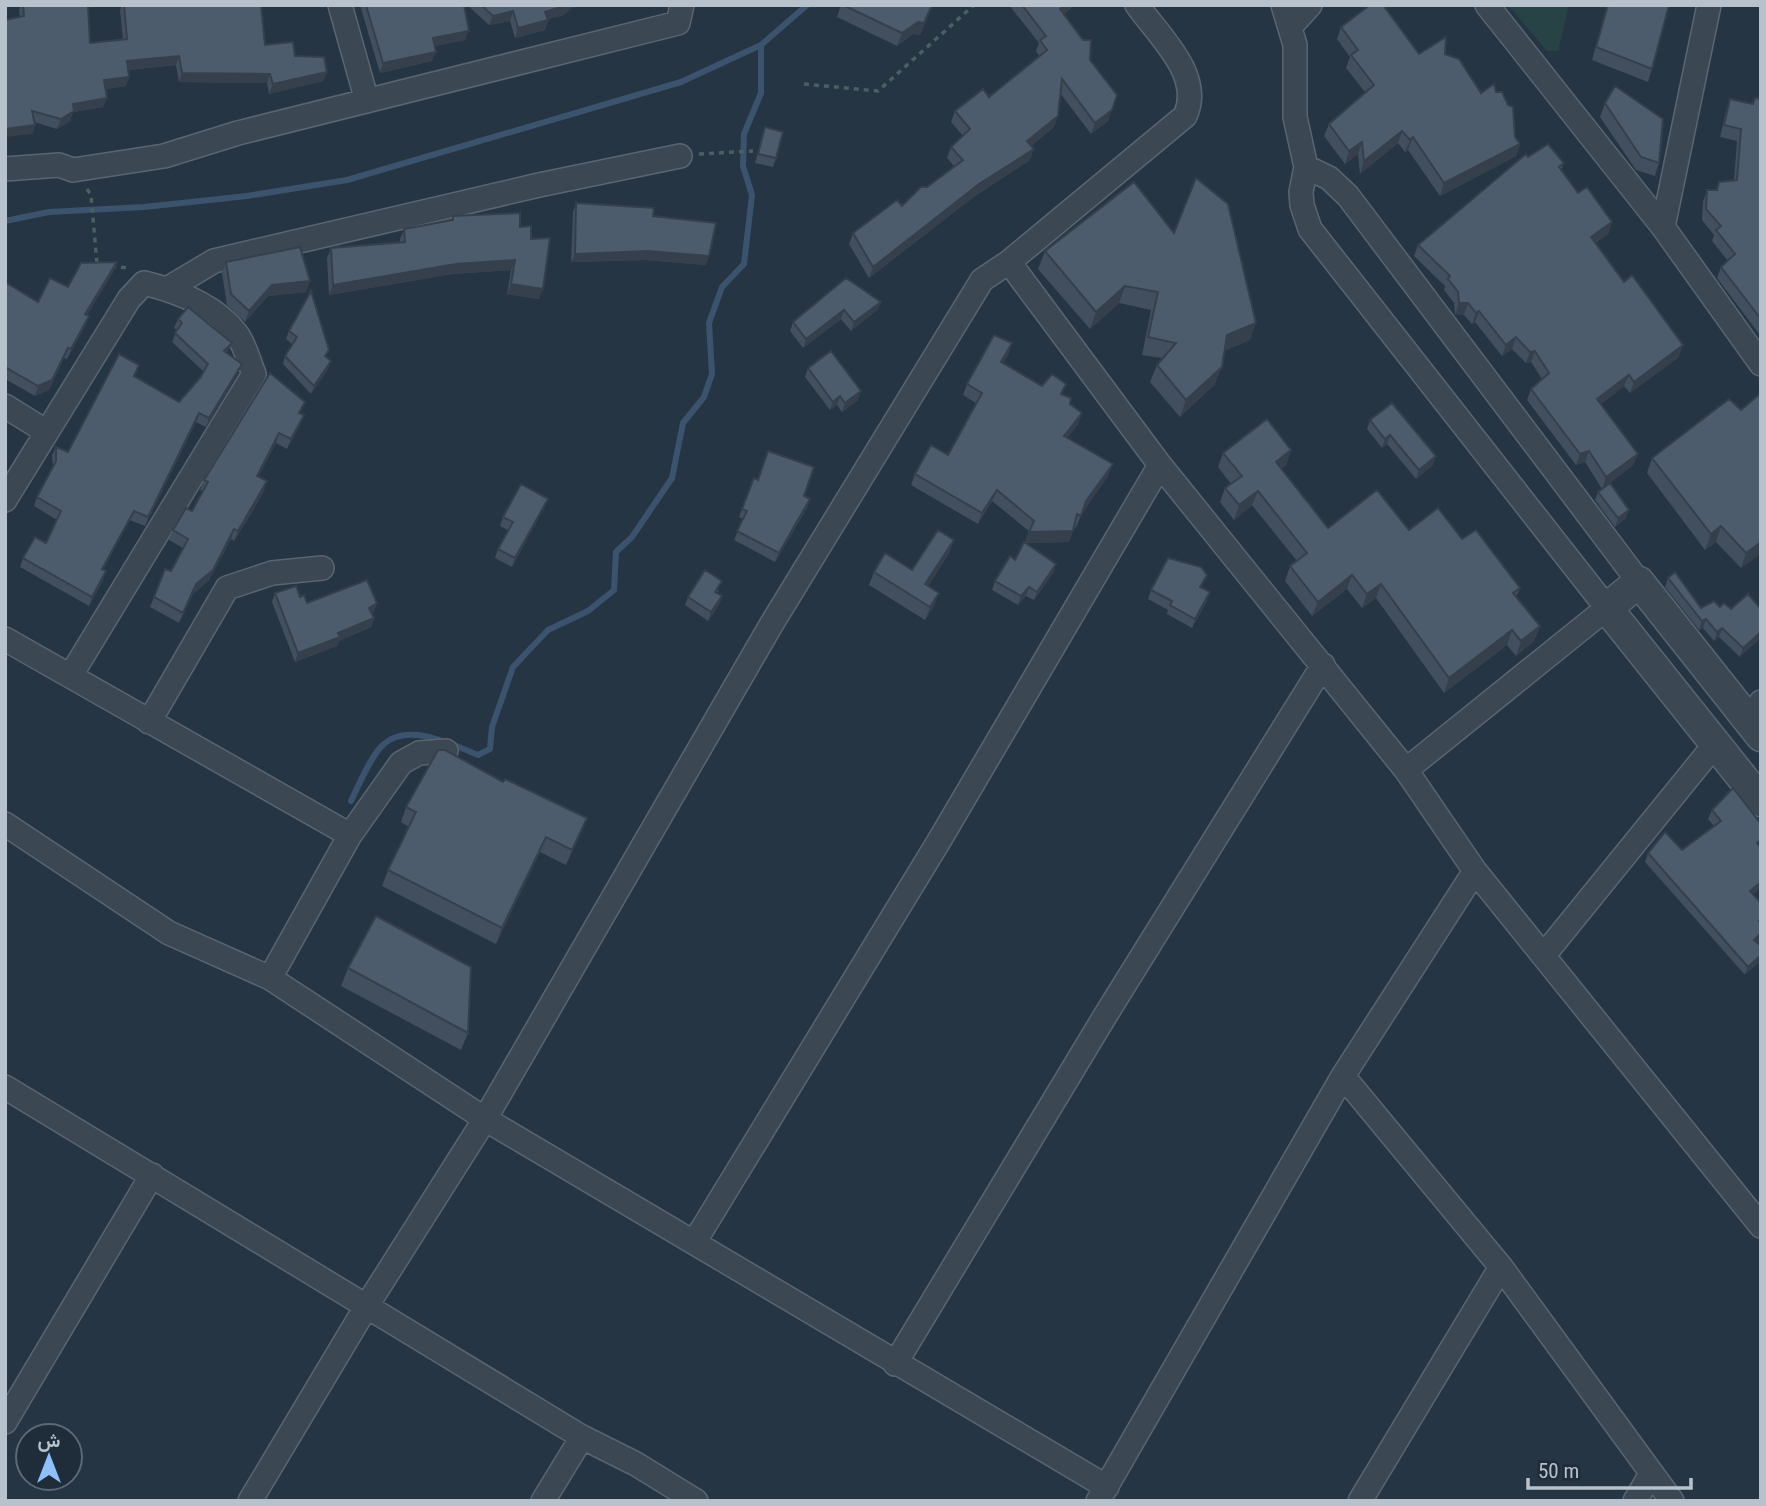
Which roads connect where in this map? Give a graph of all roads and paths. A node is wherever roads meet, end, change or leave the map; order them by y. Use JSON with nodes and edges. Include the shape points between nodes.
{"nodes":[{"id":1,"x":340,"y":5,"type":"edge"},
{"id":2,"x":682,"y":5,"type":"edge"},
{"id":3,"x":974,"y":5,"type":"edge"},
{"id":4,"x":1138,"y":5,"type":"edge"},
{"id":5,"x":1310,"y":5,"type":"edge"},
{"id":6,"x":1487,"y":5,"type":"edge"},
{"id":7,"x":1709,"y":5,"type":"edge"},
{"id":8,"x":1287,"y":16,"type":"edge"},
{"id":9,"x":804,"y":84,"type":"dead end"},
{"id":10,"x":367,"y":101,"type":"junction"},
{"id":11,"x":753,"y":151,"type":"dead end"},
{"id":12,"x":714,"y":152,"type":"dead end"},
{"id":13,"x":680,"y":156,"type":"dead end"},
{"id":14,"x":1306,"y":167,"type":"junction"},
{"id":15,"x":5,"y":169,"type":"edge"},
{"id":16,"x":91,"y":195,"type":"dead end"},
{"id":17,"x":1663,"y":227,"type":"junction"},
{"id":18,"x":1009,"y":262,"type":"junction"},
{"id":19,"x":144,"y":284,"type":"junction"},
{"id":20,"x":167,"y":289,"type":"junction"},
{"id":21,"x":1761,"y":364,"type":"edge"},
{"id":22,"x":5,"y":406,"type":"edge"},
{"id":23,"x":47,"y":432,"type":"junction"},
{"id":24,"x":1160,"y":465,"type":"junction"},
{"id":25,"x":5,"y":500,"type":"edge"},
{"id":26,"x":322,"y":568,"type":"dead end"},
{"id":27,"x":1639,"y":582,"type":"junction"},
{"id":28,"x":1607,"y":608,"type":"junction"},
{"id":29,"x":5,"y":639,"type":"edge"},
{"id":30,"x":1324,"y":665,"type":"junction"},
{"id":31,"x":71,"y":675,"type":"junction"},
{"id":32,"x":1756,"y":719,"type":"edge"},
{"id":33,"x":149,"y":722,"type":"junction"},
{"id":34,"x":1716,"y":743,"type":"junction"},
{"id":35,"x":446,"y":751,"type":"edge"},
{"id":36,"x":1406,"y":770,"type":"junction"},
{"id":37,"x":1761,"y":801,"type":"edge"},
{"id":38,"x":5,"y":824,"type":"edge"},
{"id":39,"x":350,"y":835,"type":"junction"},
{"id":40,"x":1475,"y":871,"type":"junction"},
{"id":41,"x":1544,"y":955,"type":"junction"},
{"id":42,"x":270,"y":978,"type":"junction"},
{"id":43,"x":1343,"y":1076,"type":"junction"},
{"id":44,"x":5,"y":1087,"type":"edge"},
{"id":45,"x":485,"y":1119,"type":"junction"},
{"id":46,"x":152,"y":1175,"type":"junction"},
{"id":47,"x":1761,"y":1226,"type":"edge"},
{"id":48,"x":695,"y":1241,"type":"junction"},
{"id":49,"x":1501,"y":1267,"type":"junction"},
{"id":50,"x":366,"y":1307,"type":"junction"},
{"id":51,"x":895,"y":1364,"type":"junction"},
{"id":52,"x":5,"y":1422,"type":"edge"},
{"id":53,"x":582,"y":1437,"type":"junction"},
{"id":54,"x":1651,"y":1474,"type":"junction"},
{"id":55,"x":1102,"y":1494,"type":"edge"},
{"id":56,"x":250,"y":1501,"type":"edge"},
{"id":57,"x":543,"y":1501,"type":"edge"},
{"id":58,"x":696,"y":1501,"type":"edge"},
{"id":59,"x":1360,"y":1501,"type":"edge"},
{"id":60,"x":1635,"y":1501,"type":"edge"},
{"id":61,"x":1672,"y":1501,"type":"edge"}],
"edges":[{"from":1,"to":10,"type":"street"},
{"from":2,"to":10,"type":"street","via":[[678,23]]},
{"from":3,"to":9,"type":"path","via":[[878,91]]},
{"from":4,"to":18,"type":"street","via":[[1190,84],[1185,116]]},
{"from":5,"to":8,"type":"street"},
{"from":6,"to":17,"type":"street"},
{"from":7,"to":17,"type":"street"},
{"from":8,"to":14,"type":"street","via":[[1295,45],[1295,117]]},
{"from":10,"to":15,"type":"street","via":[[164,156],[73,170],[59,165]]},
{"from":11,"to":12,"type":"path"},
{"from":13,"to":20,"type":"street","via":[[214,261]]},
{"from":14,"to":27,"type":"street","via":[[1329,178],[1348,196]]},
{"from":14,"to":28,"type":"street","via":[[1301,192],[1310,229]]},
{"from":16,"to":19,"type":"path","via":[[97,264],[128,267]]},
{"from":17,"to":21,"type":"street"},
{"from":18,"to":24,"type":"street"},
{"from":18,"to":45,"type":"street","via":[[982,280],[771,625]]},
{"from":19,"to":20,"type":"street"},
{"from":19,"to":23,"type":"street","via":[[129,299]]},
{"from":20,"to":31,"type":"street","via":[[207,308],[237,334],[254,374]]},
{"from":22,"to":23,"type":"street"},
{"from":23,"to":25,"type":"street"},
{"from":24,"to":30,"type":"street"},
{"from":24,"to":48,"type":"street","via":[[939,841]]},
{"from":26,"to":33,"type":"street","via":[[271,573],[227,588]]},
{"from":27,"to":28,"type":"street"},
{"from":27,"to":32,"type":"street"},
{"from":28,"to":34,"type":"street"},
{"from":28,"to":36,"type":"street"},
{"from":29,"to":31,"type":"street"},
{"from":30,"to":36,"type":"street"},
{"from":30,"to":51,"type":"street"},
{"from":31,"to":33,"type":"street"},
{"from":33,"to":39,"type":"street"},
{"from":34,"to":37,"type":"street"},
{"from":34,"to":41,"type":"street"},
{"from":35,"to":39,"type":"street","via":[[419,753],[401,763]]},
{"from":36,"to":40,"type":"street"},
{"from":38,"to":42,"type":"street","via":[[169,933]]},
{"from":39,"to":42,"type":"street"},
{"from":40,"to":41,"type":"street"},
{"from":40,"to":43,"type":"street"},
{"from":41,"to":47,"type":"street"},
{"from":42,"to":45,"type":"street"},
{"from":43,"to":49,"type":"street"},
{"from":43,"to":55,"type":"street"},
{"from":44,"to":46,"type":"street"},
{"from":45,"to":48,"type":"street"},
{"from":45,"to":50,"type":"street"},
{"from":46,"to":50,"type":"street"},
{"from":46,"to":52,"type":"street"},
{"from":48,"to":51,"type":"street"},
{"from":49,"to":54,"type":"street"},
{"from":49,"to":59,"type":"street"},
{"from":50,"to":53,"type":"street"},
{"from":50,"to":56,"type":"street"},
{"from":51,"to":55,"type":"street"},
{"from":53,"to":57,"type":"street"},
{"from":53,"to":58,"type":"street"},
{"from":54,"to":60,"type":"street"},
{"from":54,"to":61,"type":"street"}]}
